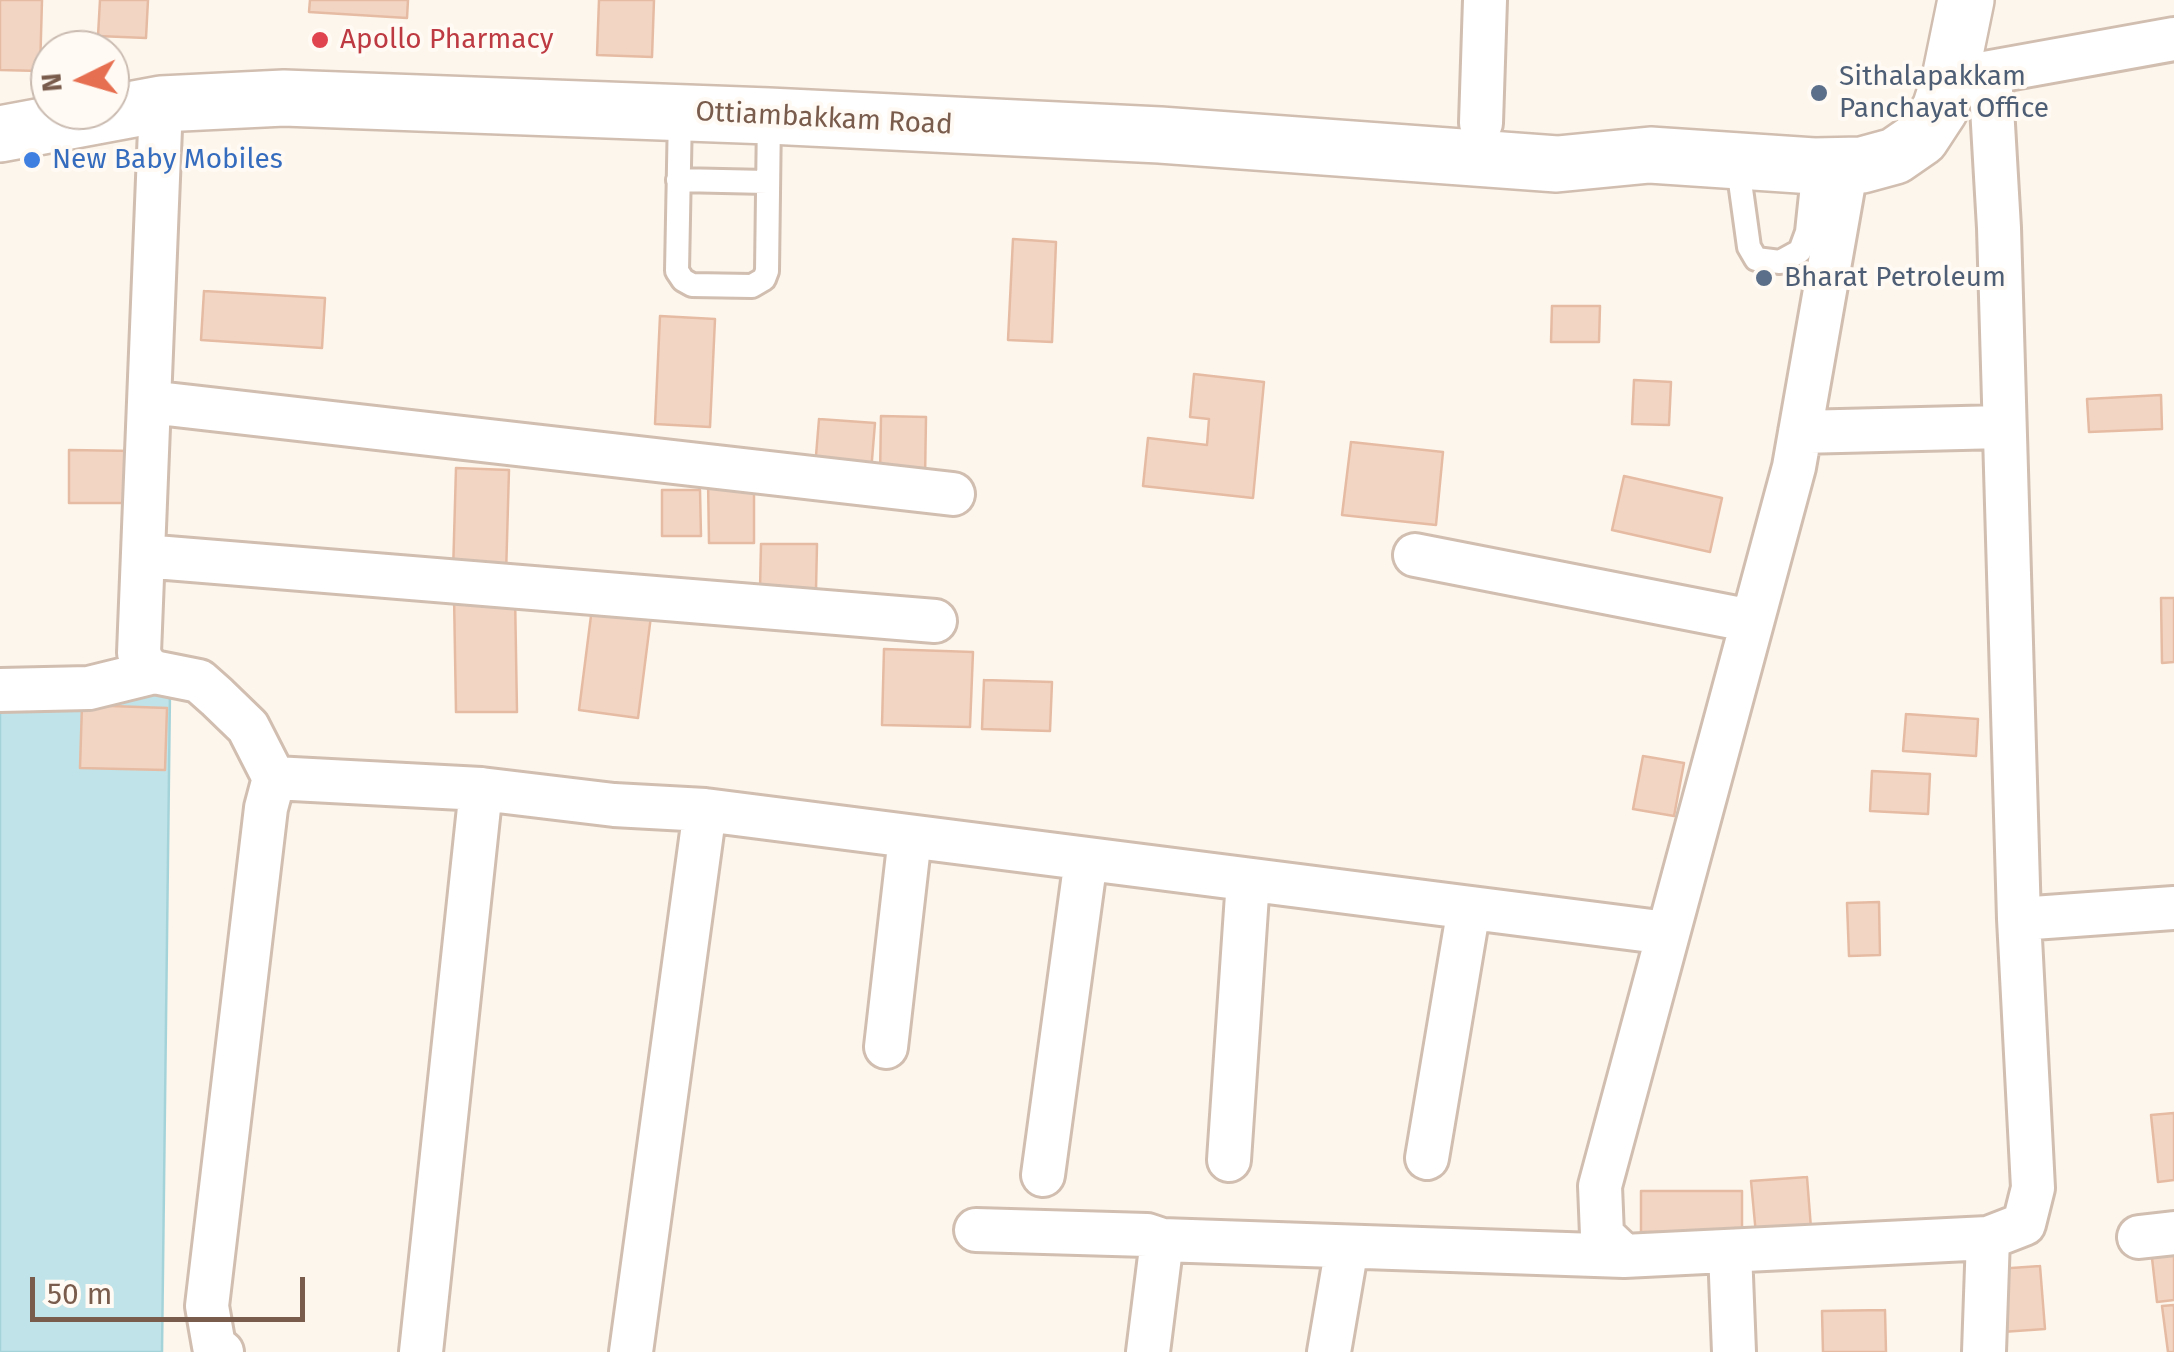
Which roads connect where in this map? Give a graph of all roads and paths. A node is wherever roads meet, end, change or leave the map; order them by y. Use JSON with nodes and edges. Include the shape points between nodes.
{"nodes":[{"id":1,"x":1484,"y":0,"type":"edge"},
{"id":2,"x":1964,"y":4,"type":"edge"},
{"id":3,"x":2174,"y":39,"type":"edge"},
{"id":4,"x":1970,"y":76,"type":"junction"},
{"id":5,"x":130,"y":81,"type":"edge"},
{"id":6,"x":161,"y":104,"type":"junction"},
{"id":7,"x":30,"y":108,"type":"edge"},
{"id":8,"x":680,"y":112,"type":"junction"},
{"id":9,"x":769,"y":116,"type":"junction"},
{"id":10,"x":0,"y":119,"type":"edge"},
{"id":11,"x":1482,"y":123,"type":"junction"},
{"id":12,"x":0,"y":134,"type":"edge"},
{"id":13,"x":1650,"y":154,"type":"junction"},
{"id":14,"x":1737,"y":160,"type":"junction"},
{"id":15,"x":1831,"y":165,"type":"junction"},
{"id":16,"x":678,"y":180,"type":"junction"},
{"id":17,"x":767,"y":182,"type":"junction"},
{"id":18,"x":150,"y":402,"type":"junction"},
{"id":19,"x":2002,"y":427,"type":"junction"},
{"id":20,"x":1800,"y":432,"type":"junction"},
{"id":21,"x":954,"y":494,"type":"dead end"},
{"id":22,"x":143,"y":556,"type":"junction"},
{"id":23,"x":1415,"y":556,"type":"dead end"},
{"id":24,"x":935,"y":620,"type":"dead end"},
{"id":25,"x":1752,"y":621,"type":"junction"},
{"id":26,"x":154,"y":672,"type":"junction"},
{"id":27,"x":0,"y":690,"type":"edge"},
{"id":28,"x":274,"y":778,"type":"junction"},
{"id":29,"x":482,"y":789,"type":"junction"},
{"id":30,"x":706,"y":810,"type":"junction"},
{"id":31,"x":910,"y":836,"type":"junction"},
{"id":32,"x":1086,"y":859,"type":"junction"},
{"id":33,"x":1248,"y":880,"type":"junction"},
{"id":34,"x":1468,"y":908,"type":"junction"},
{"id":35,"x":2174,"y":908,"type":"edge"},
{"id":36,"x":2019,"y":919,"type":"junction"},
{"id":37,"x":1668,"y":933,"type":"junction"},
{"id":38,"x":886,"y":1047,"type":"dead end"},
{"id":39,"x":1427,"y":1158,"type":"dead end"},
{"id":40,"x":1229,"y":1160,"type":"dead end"},
{"id":41,"x":1044,"y":1175,"type":"dead end"},
{"id":42,"x":976,"y":1230,"type":"dead end"},
{"id":43,"x":1988,"y":1238,"type":"junction"},
{"id":44,"x":1162,"y":1240,"type":"junction"},
{"id":45,"x":1347,"y":1247,"type":"junction"},
{"id":46,"x":1730,"y":1251,"type":"junction"},
{"id":47,"x":1624,"y":1256,"type":"junction"},
{"id":48,"x":222,"y":1352,"type":"edge"},
{"id":49,"x":421,"y":1352,"type":"edge"},
{"id":50,"x":631,"y":1352,"type":"edge"},
{"id":51,"x":1148,"y":1352,"type":"edge"},
{"id":52,"x":1329,"y":1352,"type":"edge"},
{"id":53,"x":1734,"y":1352,"type":"edge"},
{"id":54,"x":1984,"y":1352,"type":"edge"}],
"edges":[{"from":1,"to":11,"type":"street"},
{"from":2,"to":4,"type":"street","name":"Ottiambakkam Road"},
{"from":3,"to":4,"type":"street"},
{"from":4,"to":15,"type":"street","name":"Ottiambakkam Road","via":[[1921,138],[1895,156]]},
{"from":4,"to":19,"type":"street","via":[[1999,228]]},
{"from":5,"to":11,"type":"street","name":"Ottiambakkam Road","via":[[304,64],[1168,98]]},
{"from":6,"to":8,"type":"street","name":"Ottiambakkam Road","via":[[284,98]]},
{"from":6,"to":12,"type":"street","name":"Ottiambakkam Road"},
{"from":6,"to":18,"type":"street"},
{"from":7,"to":10,"type":"street"},
{"from":8,"to":9,"type":"street","name":"Ottiambakkam Road"},
{"from":8,"to":16,"type":"lane"},
{"from":9,"to":13,"type":"street","name":"Ottiambakkam Road","via":[[1558,164]]},
{"from":9,"to":17,"type":"lane"},
{"from":11,"to":13,"type":"street","name":"Ottiambakkam Road","via":[[1560,127]]},
{"from":13,"to":14,"type":"street","name":"Ottiambakkam Road"},
{"from":14,"to":15,"type":"street","name":"Ottiambakkam Road"},
{"from":14,"to":15,"type":"lane","via":[[1748,247],[1756,258],[1780,262],[1800,251]]},
{"from":15,"to":20,"type":"street"},
{"from":16,"to":17,"type":"lane"},
{"from":16,"to":17,"type":"lane","via":[[676,271],[692,285],[752,286],[764,279]]},
{"from":18,"to":21,"type":"street"},
{"from":18,"to":22,"type":"street"},
{"from":19,"to":20,"type":"street"},
{"from":19,"to":36,"type":"street"},
{"from":20,"to":25,"type":"street"},
{"from":22,"to":24,"type":"street"},
{"from":22,"to":26,"type":"street","via":[[139,653]]},
{"from":23,"to":25,"type":"street"},
{"from":25,"to":37,"type":"street"},
{"from":26,"to":27,"type":"street","via":[[88,688]]},
{"from":26,"to":28,"type":"street","via":[[208,689],[248,727]]},
{"from":28,"to":29,"type":"street"},
{"from":28,"to":48,"type":"street","via":[[206,1306],[214,1346]]},
{"from":29,"to":30,"type":"street"},
{"from":29,"to":49,"type":"street"},
{"from":30,"to":31,"type":"street"},
{"from":30,"to":50,"type":"street"},
{"from":31,"to":32,"type":"street"},
{"from":31,"to":38,"type":"street"},
{"from":32,"to":33,"type":"street"},
{"from":32,"to":41,"type":"street"},
{"from":33,"to":34,"type":"street"},
{"from":33,"to":40,"type":"street"},
{"from":34,"to":37,"type":"street"},
{"from":34,"to":39,"type":"street"},
{"from":35,"to":36,"type":"street"},
{"from":36,"to":43,"type":"street","via":[[2033,1188],[2024,1224]]},
{"from":37,"to":47,"type":"street","via":[[1600,1186],[1602,1235]]},
{"from":42,"to":44,"type":"street"},
{"from":43,"to":46,"type":"street"},
{"from":43,"to":54,"type":"street"},
{"from":44,"to":45,"type":"street"},
{"from":44,"to":51,"type":"street"},
{"from":45,"to":47,"type":"street"},
{"from":45,"to":52,"type":"street"},
{"from":46,"to":47,"type":"street"},
{"from":46,"to":53,"type":"street"}]}
